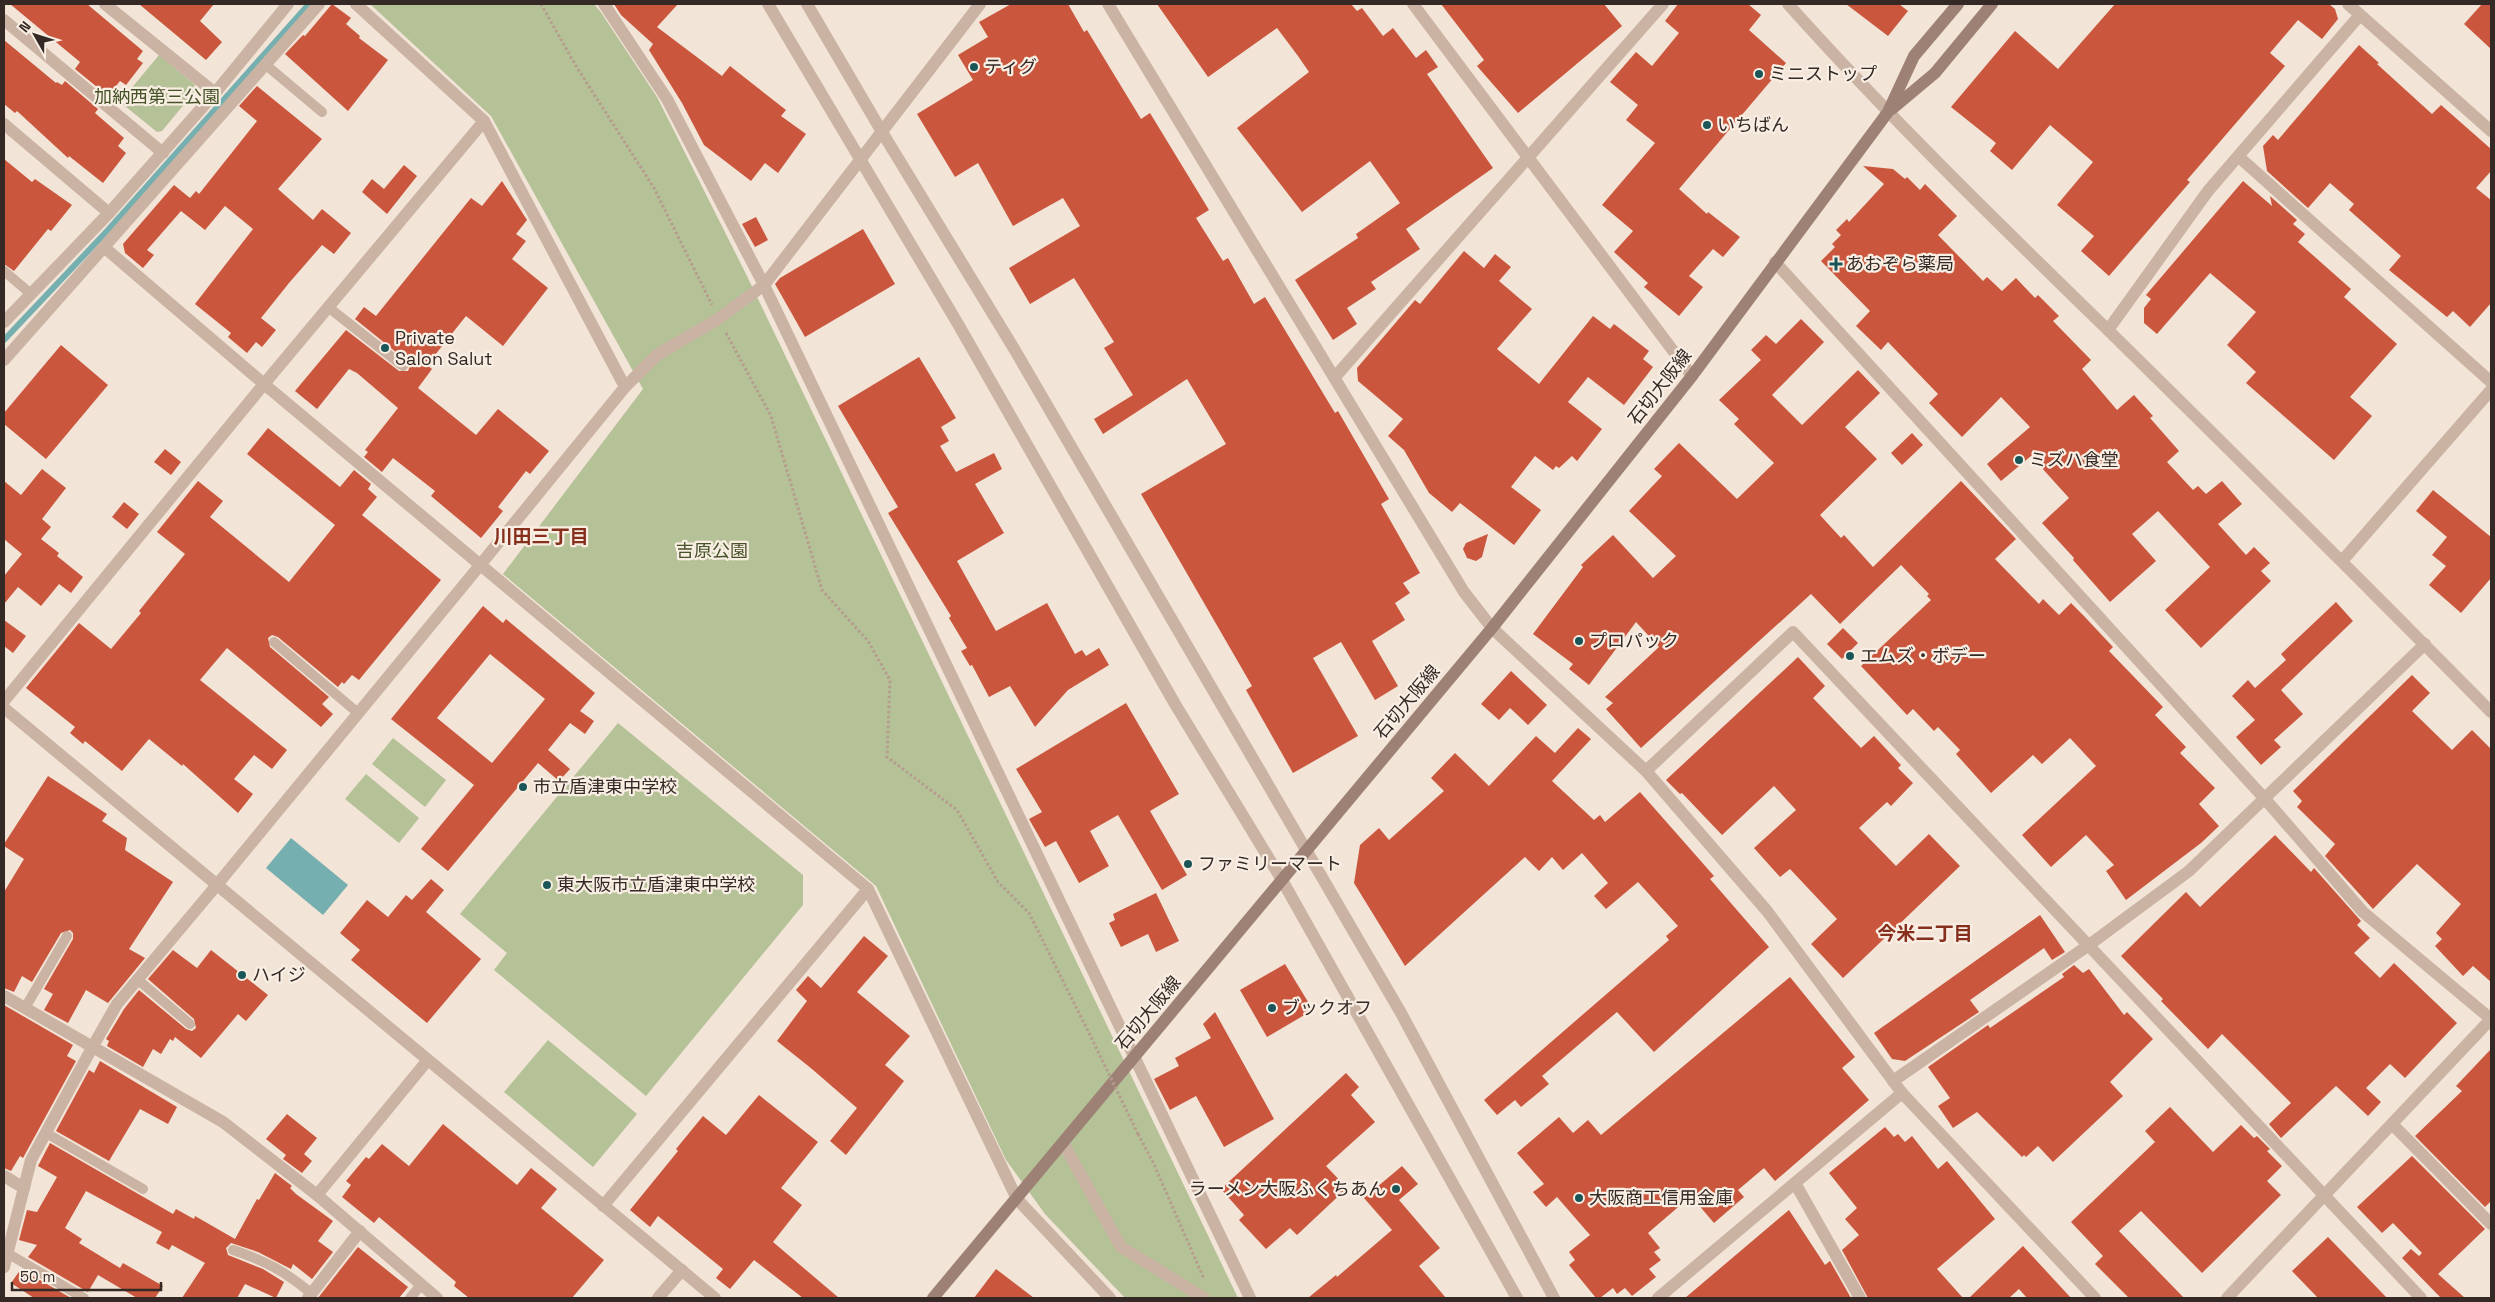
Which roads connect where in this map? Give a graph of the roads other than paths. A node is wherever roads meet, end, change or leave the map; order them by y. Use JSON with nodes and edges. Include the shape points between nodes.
{"nodes":[{"id":1,"x":105,"y":4,"type":"edge"},
{"id":2,"x":288,"y":4,"type":"edge"},
{"id":3,"x":320,"y":4,"type":"edge"},
{"id":4,"x":356,"y":4,"type":"edge"},
{"id":5,"x":604,"y":4,"type":"edge"},
{"id":6,"x":768,"y":4,"type":"edge"},
{"id":7,"x":807,"y":4,"type":"edge"},
{"id":8,"x":980,"y":4,"type":"edge"},
{"id":9,"x":1108,"y":4,"type":"edge"},
{"id":10,"x":1414,"y":4,"type":"edge"},
{"id":11,"x":1663,"y":4,"type":"edge"},
{"id":12,"x":1788,"y":4,"type":"edge"},
{"id":13,"x":1958,"y":4,"type":"edge"},
{"id":14,"x":1992,"y":4,"type":"edge"},
{"id":15,"x":2348,"y":4,"type":"edge"},
{"id":16,"x":2360,"y":15,"type":"junction"},
{"id":17,"x":4,"y":20,"type":"edge"},
{"id":18,"x":266,"y":65,"type":"junction"},
{"id":19,"x":215,"y":93,"type":"junction"},
{"id":20,"x":322,"y":112,"type":"dead end"},
{"id":21,"x":1888,"y":112,"type":"junction"},
{"id":22,"x":484,"y":121,"type":"junction"},
{"id":23,"x":4,"y":124,"type":"edge"},
{"id":24,"x":2491,"y":131,"type":"edge"},
{"id":25,"x":882,"y":132,"type":"junction"},
{"id":26,"x":163,"y":153,"type":"junction"},
{"id":27,"x":2238,"y":157,"type":"junction"},
{"id":28,"x":1529,"y":158,"type":"junction"},
{"id":29,"x":861,"y":161,"type":"junction"},
{"id":30,"x":109,"y":213,"type":"junction"},
{"id":31,"x":105,"y":248,"type":"junction"},
{"id":32,"x":1775,"y":262,"type":"junction"},
{"id":33,"x":4,"y":271,"type":"edge"},
{"id":34,"x":764,"y":285,"type":"junction"},
{"id":35,"x":31,"y":294,"type":"junction"},
{"id":36,"x":328,"y":307,"type":"junction"},
{"id":37,"x":4,"y":322,"type":"edge"},
{"id":38,"x":2108,"y":330,"type":"junction"},
{"id":39,"x":4,"y":360,"type":"edge"},
{"id":40,"x":403,"y":366,"type":"dead end"},
{"id":41,"x":1335,"y":376,"type":"junction"},
{"id":42,"x":1692,"y":376,"type":"junction"},
{"id":43,"x":2491,"y":382,"type":"edge"},
{"id":44,"x":264,"y":384,"type":"junction"},
{"id":45,"x":625,"y":387,"type":"junction"},
{"id":46,"x":2491,"y":390,"type":"edge"},
{"id":47,"x":2342,"y":561,"type":"junction"},
{"id":48,"x":481,"y":564,"type":"junction"},
{"id":49,"x":1492,"y":628,"type":"junction"},
{"id":50,"x":274,"y":642,"type":"dead end"},
{"id":51,"x":2425,"y":644,"type":"junction"},
{"id":52,"x":4,"y":701,"type":"edge"},
{"id":53,"x":4,"y":708,"type":"edge"},
{"id":54,"x":2491,"y":712,"type":"edge"},
{"id":55,"x":358,"y":713,"type":"junction"},
{"id":56,"x":1646,"y":771,"type":"junction"},
{"id":57,"x":2265,"y":799,"type":"junction"},
{"id":58,"x":1305,"y":850,"type":"junction"},
{"id":59,"x":1282,"y":880,"type":"junction"},
{"id":60,"x":216,"y":886,"type":"junction"},
{"id":61,"x":868,"y":889,"type":"junction"},
{"id":62,"x":67,"y":936,"type":"dead end"},
{"id":63,"x":2090,"y":945,"type":"junction"},
{"id":64,"x":137,"y":979,"type":"junction"},
{"id":65,"x":4,"y":996,"type":"edge"},
{"id":66,"x":24,"y":1008,"type":"junction"},
{"id":67,"x":2491,"y":1019,"type":"edge"},
{"id":68,"x":190,"y":1024,"type":"dead end"},
{"id":69,"x":93,"y":1046,"type":"junction"},
{"id":70,"x":1134,"y":1057,"type":"junction"},
{"id":71,"x":427,"y":1061,"type":"junction"},
{"id":72,"x":1893,"y":1081,"type":"junction"},
{"id":73,"x":1902,"y":1093,"type":"junction"},
{"id":74,"x":2392,"y":1124,"type":"junction"},
{"id":75,"x":46,"y":1133,"type":"junction"},
{"id":76,"x":1063,"y":1143,"type":"junction"},
{"id":77,"x":4,"y":1176,"type":"edge"},
{"id":78,"x":1795,"y":1183,"type":"junction"},
{"id":79,"x":24,"y":1188,"type":"junction"},
{"id":80,"x":143,"y":1189,"type":"dead end"},
{"id":81,"x":2325,"y":1194,"type":"junction"},
{"id":82,"x":317,"y":1195,"type":"junction"},
{"id":83,"x":1017,"y":1199,"type":"junction"},
{"id":84,"x":603,"y":1206,"type":"junction"},
{"id":85,"x":2491,"y":1224,"type":"edge"},
{"id":86,"x":360,"y":1231,"type":"junction"},
{"id":87,"x":234,"y":1250,"type":"dead end"},
{"id":88,"x":7,"y":1253,"type":"junction"},
{"id":89,"x":4,"y":1266,"type":"edge"},
{"id":90,"x":682,"y":1270,"type":"junction"},
{"id":91,"x":422,"y":1285,"type":"junction"},
{"id":92,"x":310,"y":1296,"type":"edge"},
{"id":93,"x":84,"y":1298,"type":"edge"},
{"id":94,"x":410,"y":1298,"type":"edge"},
{"id":95,"x":437,"y":1298,"type":"edge"},
{"id":96,"x":658,"y":1298,"type":"edge"},
{"id":97,"x":715,"y":1298,"type":"edge"},
{"id":98,"x":933,"y":1298,"type":"edge"},
{"id":99,"x":1110,"y":1298,"type":"edge"},
{"id":100,"x":1204,"y":1298,"type":"edge"},
{"id":101,"x":1250,"y":1298,"type":"edge"},
{"id":102,"x":1517,"y":1298,"type":"edge"},
{"id":103,"x":1554,"y":1298,"type":"edge"},
{"id":104,"x":1658,"y":1298,"type":"edge"},
{"id":105,"x":1860,"y":1298,"type":"edge"},
{"id":106,"x":2095,"y":1298,"type":"edge"},
{"id":107,"x":2227,"y":1298,"type":"edge"},
{"id":108,"x":2421,"y":1298,"type":"edge"}],
"edges":[{"from":1,"to":19,"type":"street"},
{"from":2,"to":19,"type":"street"},
{"from":3,"to":18,"type":"street"},
{"from":4,"to":22,"type":"street"},
{"from":5,"to":34,"type":"street","via":[[667,99]]},
{"from":6,"to":29,"type":"street"},
{"from":7,"to":25,"type":"street"},
{"from":8,"to":25,"type":"street"},
{"from":9,"to":41,"type":"street"},
{"from":10,"to":28,"type":"street"},
{"from":11,"to":28,"type":"street"},
{"from":12,"to":21,"type":"street"},
{"from":13,"to":21,"type":"main road","name":"石切大阪線","via":[[1914,56]]},
{"from":14,"to":21,"type":"main road","name":"石切大阪線","via":[[1935,74]]},
{"from":15,"to":16,"type":"street"},
{"from":16,"to":24,"type":"street"},
{"from":16,"to":27,"type":"street"},
{"from":17,"to":26,"type":"street"},
{"from":18,"to":20,"type":"lane"},
{"from":18,"to":31,"type":"street"},
{"from":19,"to":26,"type":"street"},
{"from":21,"to":32,"type":"main road","name":"石切大阪線"},
{"from":21,"to":38,"type":"street"},
{"from":22,"to":36,"type":"street"},
{"from":22,"to":45,"type":"street"},
{"from":23,"to":30,"type":"street"},
{"from":25,"to":29,"type":"street"},
{"from":25,"to":58,"type":"street","via":[[1016,352]]},
{"from":26,"to":30,"type":"street"},
{"from":27,"to":38,"type":"street","via":[[2208,191]]},
{"from":27,"to":43,"type":"street"},
{"from":28,"to":41,"type":"street"},
{"from":28,"to":42,"type":"street"},
{"from":29,"to":34,"type":"street"},
{"from":29,"to":59,"type":"street","via":[[1175,704]]},
{"from":30,"to":35,"type":"street"},
{"from":31,"to":39,"type":"street"},
{"from":31,"to":44,"type":"street"},
{"from":32,"to":42,"type":"main road","name":"石切大阪線"},
{"from":32,"to":57,"type":"street"},
{"from":33,"to":35,"type":"lane"},
{"from":34,"to":45,"type":"street","via":[[718,319],[657,355]]},
{"from":34,"to":70,"type":"street"},
{"from":35,"to":37,"type":"street"},
{"from":36,"to":40,"type":"lane"},
{"from":36,"to":44,"type":"street"},
{"from":38,"to":47,"type":"street"},
{"from":41,"to":49,"type":"street","via":[[1464,592]]},
{"from":42,"to":49,"type":"main road","name":"石切大阪線"},
{"from":44,"to":48,"type":"street"},
{"from":44,"to":52,"type":"street"},
{"from":45,"to":48,"type":"street"},
{"from":46,"to":47,"type":"street"},
{"from":47,"to":51,"type":"street"},
{"from":48,"to":55,"type":"street"},
{"from":48,"to":61,"type":"street"},
{"from":49,"to":56,"type":"street"},
{"from":49,"to":58,"type":"main road","name":"石切大阪線"},
{"from":50,"to":55,"type":"lane"},
{"from":51,"to":54,"type":"street"},
{"from":51,"to":57,"type":"street"},
{"from":53,"to":60,"type":"street"},
{"from":55,"to":60,"type":"street"},
{"from":56,"to":63,"type":"street","via":[[1793,632]]},
{"from":56,"to":72,"type":"street","via":[[1767,911]]},
{"from":57,"to":63,"type":"street","via":[[2189,871]]},
{"from":57,"to":67,"type":"street","via":[[2363,912]]},
{"from":58,"to":59,"type":"main road","name":"石切大阪線"},
{"from":58,"to":103,"type":"street","via":[[1400,1013]]},
{"from":59,"to":70,"type":"main road","name":"石切大阪線"},
{"from":59,"to":102,"type":"street"},
{"from":60,"to":64,"type":"street"},
{"from":60,"to":71,"type":"street"},
{"from":61,"to":83,"type":"street"},
{"from":61,"to":84,"type":"street"},
{"from":62,"to":66,"type":"lane"},
{"from":63,"to":72,"type":"street"},
{"from":63,"to":81,"type":"street"},
{"from":64,"to":68,"type":"lane"},
{"from":64,"to":69,"type":"street","via":[[117,1004]]},
{"from":65,"to":66,"type":"street"},
{"from":66,"to":69,"type":"street"},
{"from":67,"to":74,"type":"street"},
{"from":69,"to":75,"type":"street"},
{"from":69,"to":82,"type":"street","via":[[223,1122]]},
{"from":70,"to":76,"type":"main road","name":"石切大阪線"},
{"from":70,"to":101,"type":"street"},
{"from":71,"to":82,"type":"street"},
{"from":71,"to":84,"type":"street"},
{"from":72,"to":73,"type":"street"},
{"from":73,"to":78,"type":"street"},
{"from":73,"to":106,"type":"street"},
{"from":74,"to":81,"type":"street"},
{"from":74,"to":85,"type":"street"},
{"from":75,"to":79,"type":"street","via":[[31,1160]]},
{"from":75,"to":80,"type":"lane"},
{"from":76,"to":83,"type":"main road","name":"石切大阪線"},
{"from":76,"to":100,"type":"street","via":[[1121,1248]]},
{"from":77,"to":79,"type":"street"},
{"from":78,"to":104,"type":"street"},
{"from":78,"to":105,"type":"street"},
{"from":79,"to":88,"type":"street"},
{"from":81,"to":107,"type":"street"},
{"from":81,"to":108,"type":"street"},
{"from":82,"to":86,"type":"street"},
{"from":83,"to":98,"type":"main road","name":"石切大阪線"},
{"from":83,"to":99,"type":"street"},
{"from":84,"to":90,"type":"street"},
{"from":86,"to":91,"type":"street"},
{"from":86,"to":92,"type":"street"},
{"from":87,"to":92,"type":"lane","via":[[289,1274]]},
{"from":88,"to":89,"type":"street"},
{"from":88,"to":93,"type":"lane"},
{"from":90,"to":96,"type":"street"},
{"from":90,"to":97,"type":"street"},
{"from":91,"to":94,"type":"lane"},
{"from":91,"to":95,"type":"street"}]}
